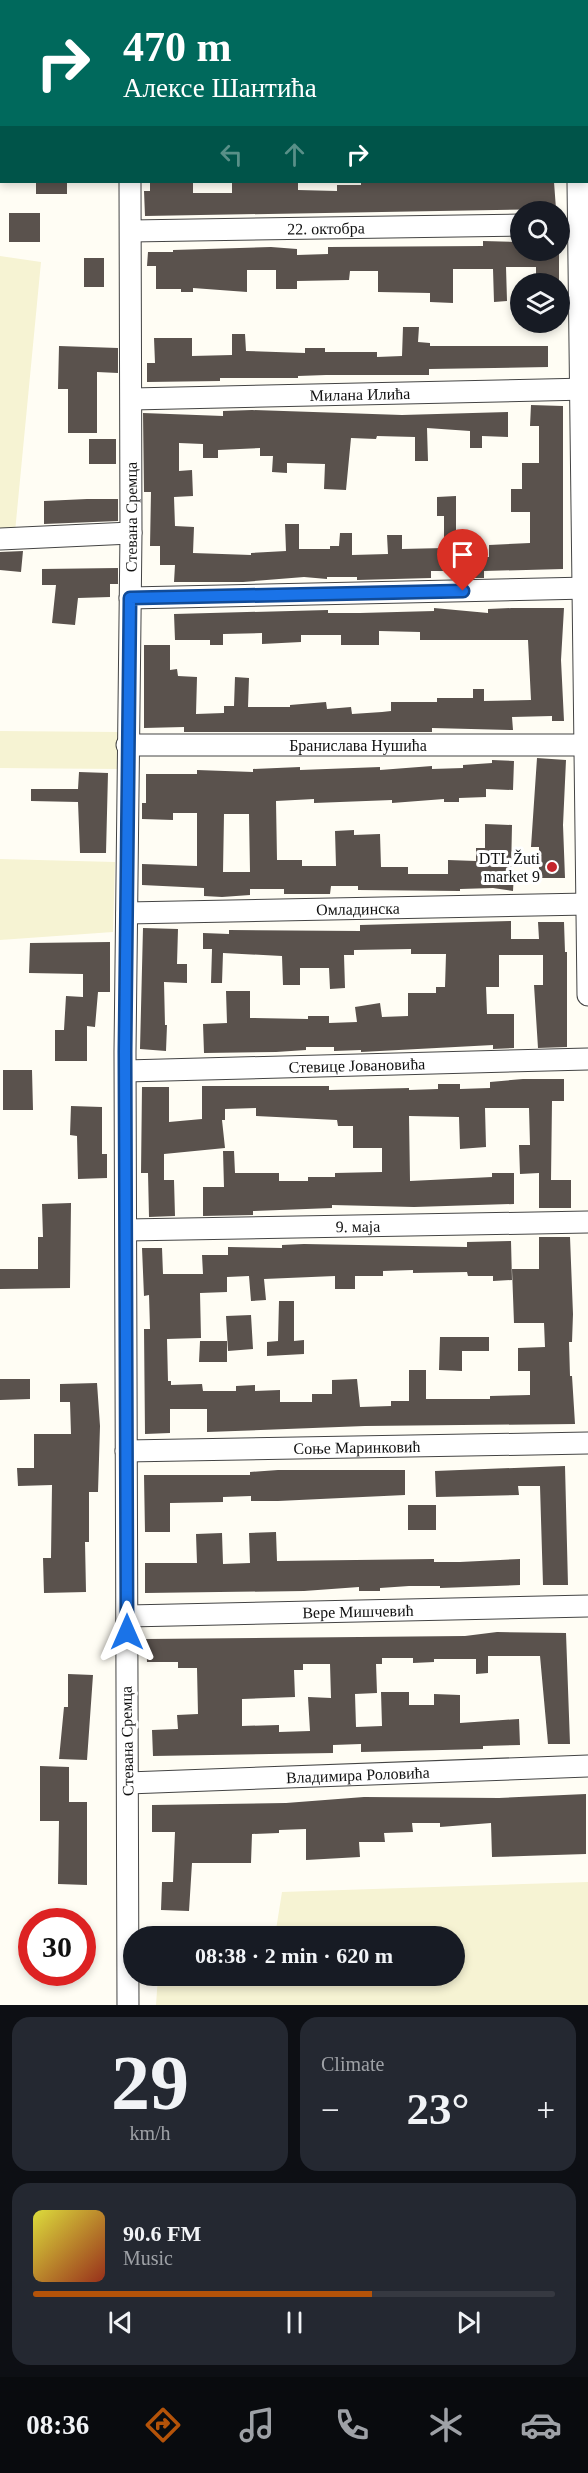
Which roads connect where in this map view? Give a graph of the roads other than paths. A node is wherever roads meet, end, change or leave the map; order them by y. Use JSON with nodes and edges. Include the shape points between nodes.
{"nodes":[{"id":1,"x":130,"y":183,"type":"edge"},
{"id":2,"x":578,"y":183,"type":"edge"},
{"id":3,"x":575,"y":224,"type":"edge"},
{"id":4,"x":510,"y":225,"type":"edge"},
{"id":5,"x":131,"y":231,"type":"junction"},
{"id":6,"x":584,"y":389,"type":"edge"},
{"id":7,"x":132,"y":399,"type":"junction"},
{"id":8,"x":131,"y":533,"type":"junction"},
{"id":9,"x":0,"y":539,"type":"edge"},
{"id":10,"x":585,"y":588,"type":"edge"},
{"id":11,"x":130,"y":598,"type":"junction"},
{"id":12,"x":127,"y":745,"type":"junction"},
{"id":13,"x":586,"y":745,"type":"edge"},
{"id":14,"x":587,"y":904,"type":"edge"},
{"id":15,"x":127,"y":913,"type":"junction"},
{"id":16,"x":588,"y":995,"type":"edge"},
{"id":17,"x":588,"y":1059,"type":"edge"},
{"id":18,"x":126,"y":1071,"type":"junction"},
{"id":19,"x":588,"y":1222,"type":"edge"},
{"id":20,"x":127,"y":1230,"type":"junction"},
{"id":21,"x":588,"y":1443,"type":"edge"},
{"id":22,"x":126,"y":1451,"type":"junction"},
{"id":23,"x":588,"y":1606,"type":"edge"},
{"id":24,"x":128,"y":1616,"type":"junction"},
{"id":25,"x":588,"y":1766,"type":"edge"},
{"id":26,"x":128,"y":1783,"type":"junction"},
{"id":27,"x":128,"y":2005,"type":"edge"}],
"edges":[{"from":1,"to":5,"type":"street","name":"Стевана Сремца"},
{"from":2,"to":3,"type":"street"},
{"from":3,"to":6,"type":"street"},
{"from":4,"to":5,"type":"street","name":"22. октобра"},
{"from":5,"to":7,"type":"street","name":"Стевана Сремца"},
{"from":6,"to":7,"type":"street","name":"Милана Илића"},
{"from":6,"to":10,"type":"street"},
{"from":7,"to":8,"type":"street","name":"Стевана Сремца"},
{"from":8,"to":9,"type":"street"},
{"from":8,"to":11,"type":"street","name":"Стевана Сремца"},
{"from":10,"to":11,"type":"street"},
{"from":10,"to":13,"type":"street"},
{"from":11,"to":12,"type":"street","name":"Стевана Сремца"},
{"from":12,"to":13,"type":"street","name":"Бранислава Нушића"},
{"from":12,"to":15,"type":"street","name":"Стевана Сремца"},
{"from":13,"to":14,"type":"street"},
{"from":14,"to":15,"type":"street","name":"Омладинска"},
{"from":14,"to":16,"type":"street"},
{"from":15,"to":18,"type":"street","name":"Стевана Сремца"},
{"from":17,"to":18,"type":"street","name":"Стевице Јовановића"},
{"from":18,"to":20,"type":"street","name":"Стевана Сремца"},
{"from":19,"to":20,"type":"street","name":"9. маја"},
{"from":20,"to":22,"type":"street","name":"Стевана Сремца"},
{"from":21,"to":22,"type":"street","name":"Соње Маринковић"},
{"from":22,"to":24,"type":"street","name":"Стевана Сремца"},
{"from":23,"to":24,"type":"street","name":"Вере Мишчевић"},
{"from":24,"to":26,"type":"street","name":"Стевана Сремца"},
{"from":25,"to":26,"type":"street","name":"Владимира Роловића"},
{"from":26,"to":27,"type":"street","name":"Стевана Сремца"}]}
